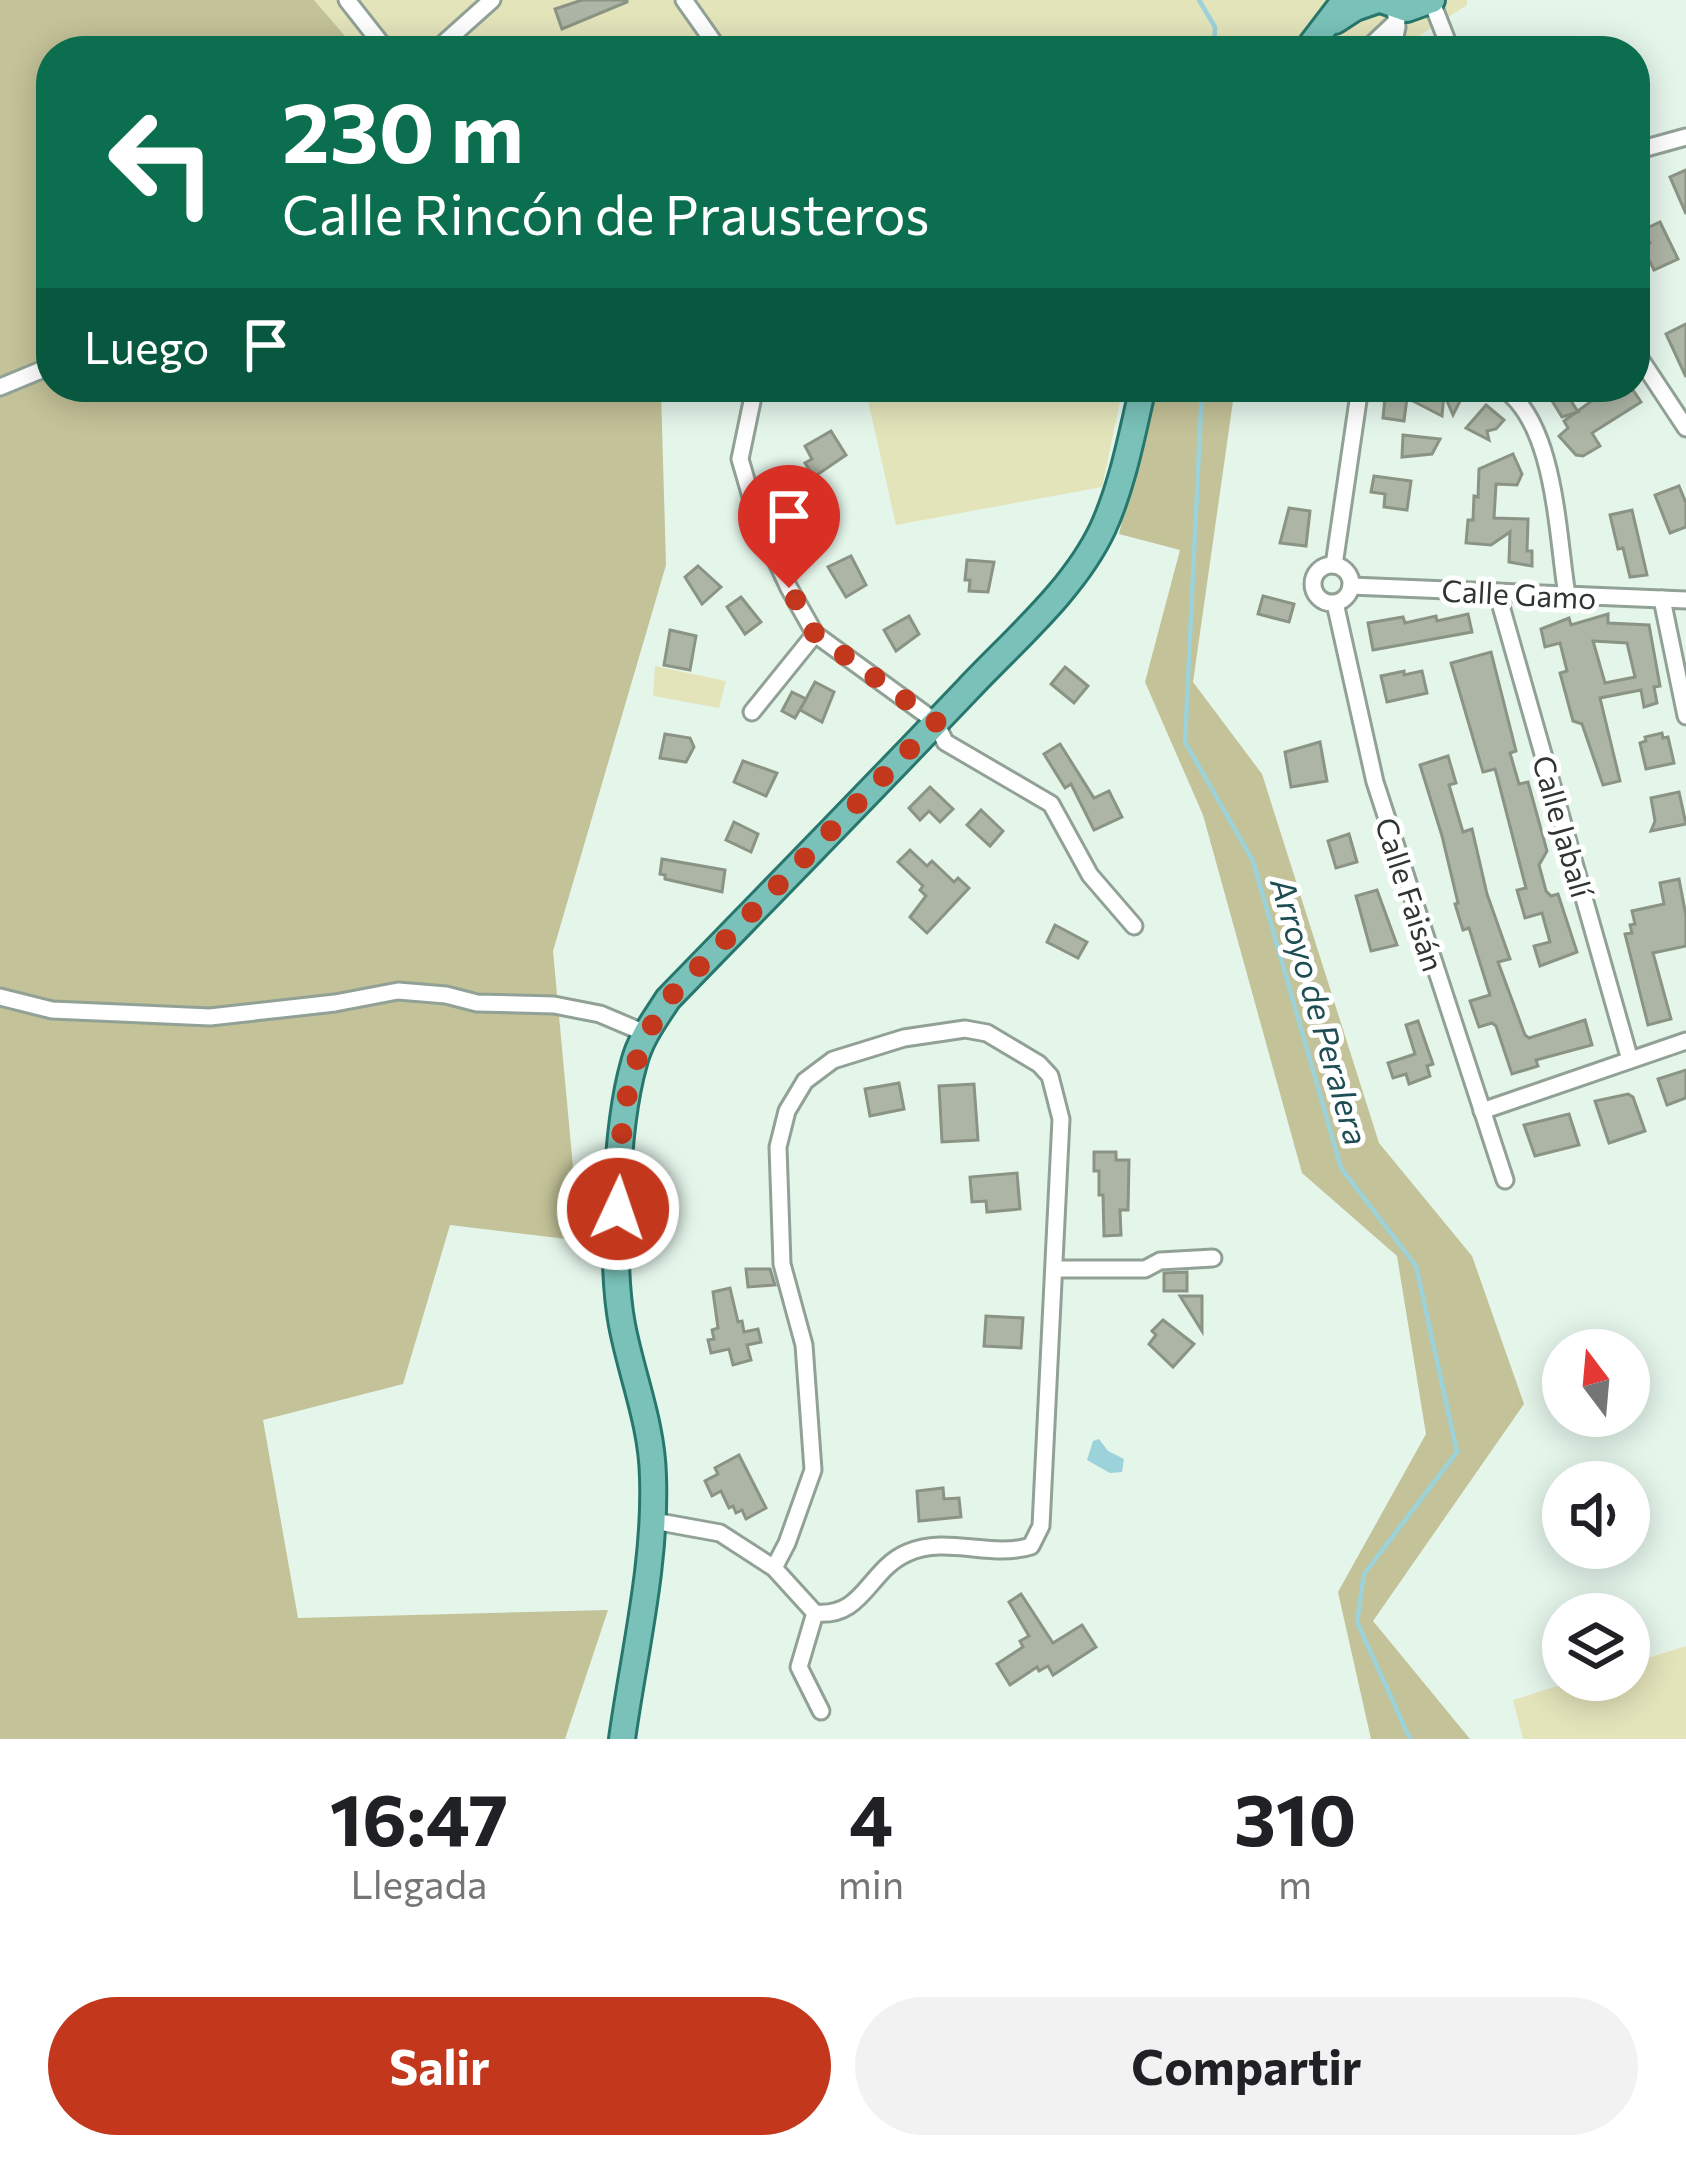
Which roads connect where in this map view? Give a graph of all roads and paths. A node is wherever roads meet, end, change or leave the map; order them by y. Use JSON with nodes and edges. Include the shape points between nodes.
{"nodes":[{"id":1,"x":347,"y":0,"type":"edge"},
{"id":2,"x":492,"y":0,"type":"edge"},
{"id":3,"x":684,"y":0,"type":"edge"},
{"id":4,"x":1345,"y":0,"type":"edge"},
{"id":5,"x":1432,"y":0,"type":"edge"},
{"id":6,"x":1388,"y":7,"type":"edge"},
{"id":7,"x":1323,"y":29,"type":"junction"},
{"id":8,"x":375,"y":36,"type":"edge"},
{"id":9,"x":452,"y":36,"type":"edge"},
{"id":10,"x":709,"y":36,"type":"edge"},
{"id":11,"x":1318,"y":36,"type":"edge"},
{"id":12,"x":1373,"y":36,"type":"edge"},
{"id":13,"x":1445,"y":36,"type":"edge"},
{"id":14,"x":1686,"y":137,"type":"edge"},
{"id":15,"x":1650,"y":147,"type":"edge"},
{"id":16,"x":36,"y":372,"type":"edge"},
{"id":17,"x":1650,"y":374,"type":"edge"},
{"id":18,"x":0,"y":387,"type":"edge"},
{"id":19,"x":752,"y":402,"type":"edge"},
{"id":20,"x":1139,"y":402,"type":"edge"},
{"id":21,"x":1358,"y":402,"type":"edge"},
{"id":22,"x":1515,"y":402,"type":"edge"},
{"id":23,"x":1686,"y":428,"type":"edge"},
{"id":24,"x":1334,"y":565,"type":"junction"},
{"id":25,"x":1351,"y":586,"type":"junction"},
{"id":26,"x":1497,"y":592,"type":"junction"},
{"id":27,"x":1567,"y":595,"type":"junction"},
{"id":28,"x":1662,"y":599,"type":"junction"},
{"id":29,"x":1686,"y":600,"type":"edge"},
{"id":30,"x":1335,"y":603,"type":"junction"},
{"id":31,"x":815,"y":634,"type":"junction"},
{"id":32,"x":752,"y":712,"type":"dead end"},
{"id":33,"x":1686,"y":716,"type":"edge"},
{"id":34,"x":936,"y":722,"type":"junction"},
{"id":35,"x":1134,"y":926,"type":"dead end"},
{"id":36,"x":0,"y":997,"type":"edge"},
{"id":37,"x":645,"y":1033,"type":"junction"},
{"id":38,"x":1686,"y":1041,"type":"edge"},
{"id":39,"x":1630,"y":1060,"type":"junction"},
{"id":40,"x":1483,"y":1111,"type":"junction"},
{"id":41,"x":1505,"y":1180,"type":"dead end"},
{"id":42,"x":1214,"y":1258,"type":"dead end"},
{"id":43,"x":1057,"y":1269,"type":"junction"},
{"id":44,"x":654,"y":1521,"type":"junction"},
{"id":45,"x":774,"y":1568,"type":"junction"},
{"id":46,"x":815,"y":1613,"type":"junction"},
{"id":47,"x":821,"y":1711,"type":"dead end"},
{"id":48,"x":622,"y":1739,"type":"edge"}],
"edges":[{"from":1,"to":8,"type":"street"},
{"from":2,"to":9,"type":"street"},
{"from":3,"to":10,"type":"street"},
{"from":4,"to":7,"type":"main road"},
{"from":5,"to":6,"type":"main road"},
{"from":5,"to":13,"type":"street"},
{"from":6,"to":7,"type":"main road","via":[[1355,8]]},
{"from":6,"to":12,"type":"street"},
{"from":7,"to":11,"type":"main road"},
{"from":14,"to":15,"type":"street"},
{"from":16,"to":18,"type":"street"},
{"from":17,"to":23,"type":"street"},
{"from":19,"to":31,"type":"street","via":[[740,460],[759,524]]},
{"from":20,"to":34,"type":"main road","via":[[1103,527],[1084,559]]},
{"from":21,"to":24,"type":"street"},
{"from":22,"to":27,"type":"street","via":[[1532,420],[1545,458]]},
{"from":24,"to":25,"type":"street"},
{"from":24,"to":30,"type":"street","via":[[1318,570],[1312,585],[1319,599]]},
{"from":25,"to":26,"type":"street","name":"Calle Gamo"},
{"from":25,"to":30,"type":"street"},
{"from":26,"to":27,"type":"street","name":"Calle Gamo"},
{"from":26,"to":39,"type":"street","name":"Calle Jabalí"},
{"from":27,"to":28,"type":"street","name":"Calle Gamo"},
{"from":28,"to":29,"type":"street","name":"Calle Gamo"},
{"from":28,"to":33,"type":"street"},
{"from":30,"to":40,"type":"street","name":"Calle Faisán","via":[[1375,782]]},
{"from":31,"to":32,"type":"street"},
{"from":31,"to":34,"type":"street"},
{"from":34,"to":35,"type":"street","via":[[945,742],[1051,804],[1090,875]]},
{"from":34,"to":37,"type":"main road","via":[[668,999]]},
{"from":36,"to":37,"type":"street","via":[[52,1010],[210,1017],[398,992],[554,1005]]},
{"from":37,"to":44,"type":"main road","via":[[626,1094],[615,1277],[650,1435]]},
{"from":38,"to":39,"type":"street"},
{"from":39,"to":40,"type":"street"},
{"from":40,"to":41,"type":"street","name":"Calle Faisán"},
{"from":42,"to":43,"type":"street","via":[[1144,1269]]},
{"from":43,"to":45,"type":"street","via":[[1061,1119],[1039,1064],[965,1029],[833,1060],[805,1081],[778,1147],[782,1264],[804,1345],[813,1470]]},
{"from":43,"to":46,"type":"street","via":[[1041,1526],[1030,1546],[908,1552],[886,1565],[858,1602]]},
{"from":44,"to":45,"type":"street","via":[[720,1533]]},
{"from":44,"to":48,"type":"main road"},
{"from":45,"to":46,"type":"street"},
{"from":46,"to":47,"type":"street","via":[[799,1667]]}]}
